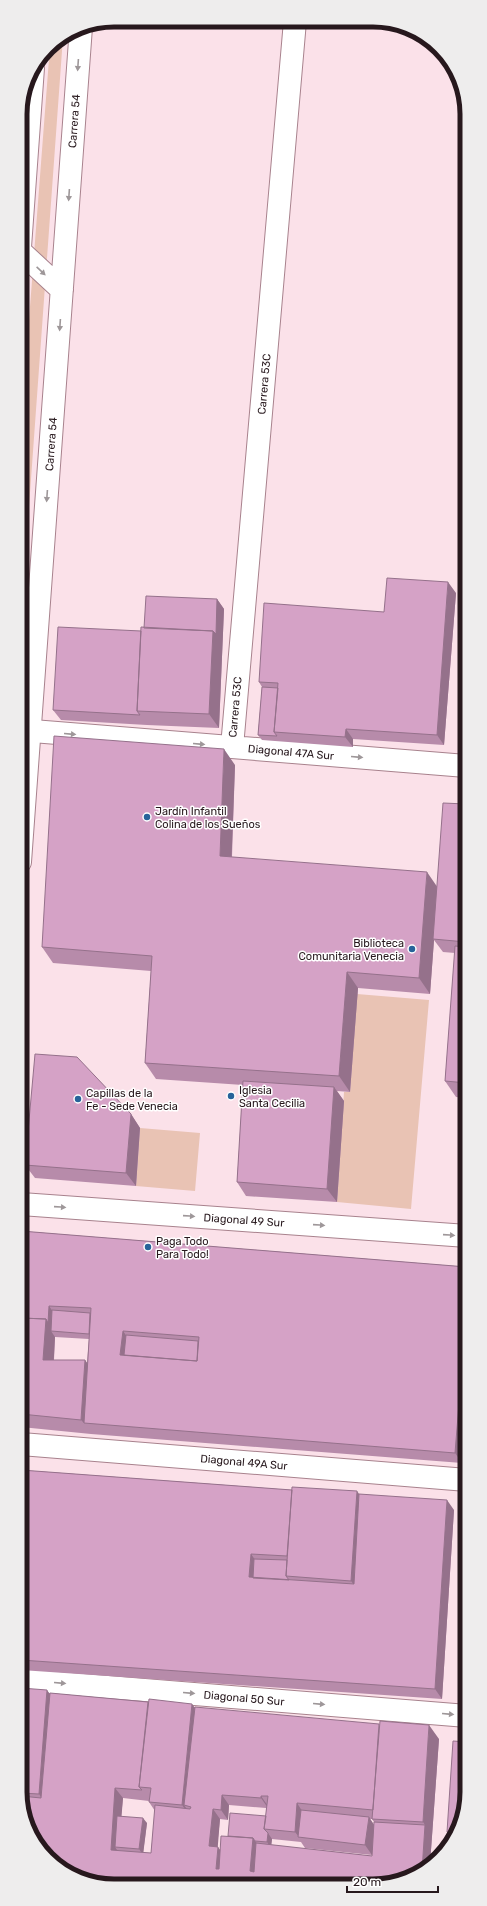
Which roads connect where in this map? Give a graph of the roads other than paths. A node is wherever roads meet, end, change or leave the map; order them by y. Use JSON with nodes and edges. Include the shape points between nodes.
{"nodes":[{"id":1,"x":294,"y":27,"type":"edge"},
{"id":2,"x":80,"y":34,"type":"edge"},
{"id":3,"x":32,"y":86,"type":"edge"},
{"id":4,"x":27,"y":151,"type":"edge"},
{"id":5,"x":27,"y":258,"type":"edge"},
{"id":6,"x":62,"y":290,"type":"junction"},
{"id":7,"x":27,"y":719,"type":"edge"},
{"id":8,"x":27,"y":731,"type":"edge"},
{"id":9,"x":232,"y":747,"type":"junction"},
{"id":10,"x":460,"y":766,"type":"edge"},
{"id":11,"x":27,"y":1204,"type":"edge"},
{"id":12,"x":460,"y":1235,"type":"edge"},
{"id":13,"x":27,"y":1444,"type":"edge"},
{"id":14,"x":460,"y":1479,"type":"edge"},
{"id":15,"x":27,"y":1680,"type":"edge"},
{"id":16,"x":460,"y":1715,"type":"edge"}],
"edges":[{"from":1,"to":9,"type":"street","name":"Carrera 53C"},
{"from":2,"to":6,"type":"street","name":"Carrera 54","one_way":true},
{"from":3,"to":4,"type":"street"},
{"from":5,"to":6,"type":"street","one_way":true},
{"from":6,"to":7,"type":"street","name":"Carrera 54","one_way":true},
{"from":8,"to":9,"type":"street","name":"Diagonal 47A Sur","one_way":true},
{"from":9,"to":10,"type":"street","name":"Diagonal 47A Sur","one_way":true},
{"from":11,"to":12,"type":"street","name":"Diagonal 49 Sur","one_way":true},
{"from":13,"to":14,"type":"street","name":"Diagonal 49A Sur"},
{"from":15,"to":16,"type":"street","name":"Diagonal 50 Sur","one_way":true}]}
